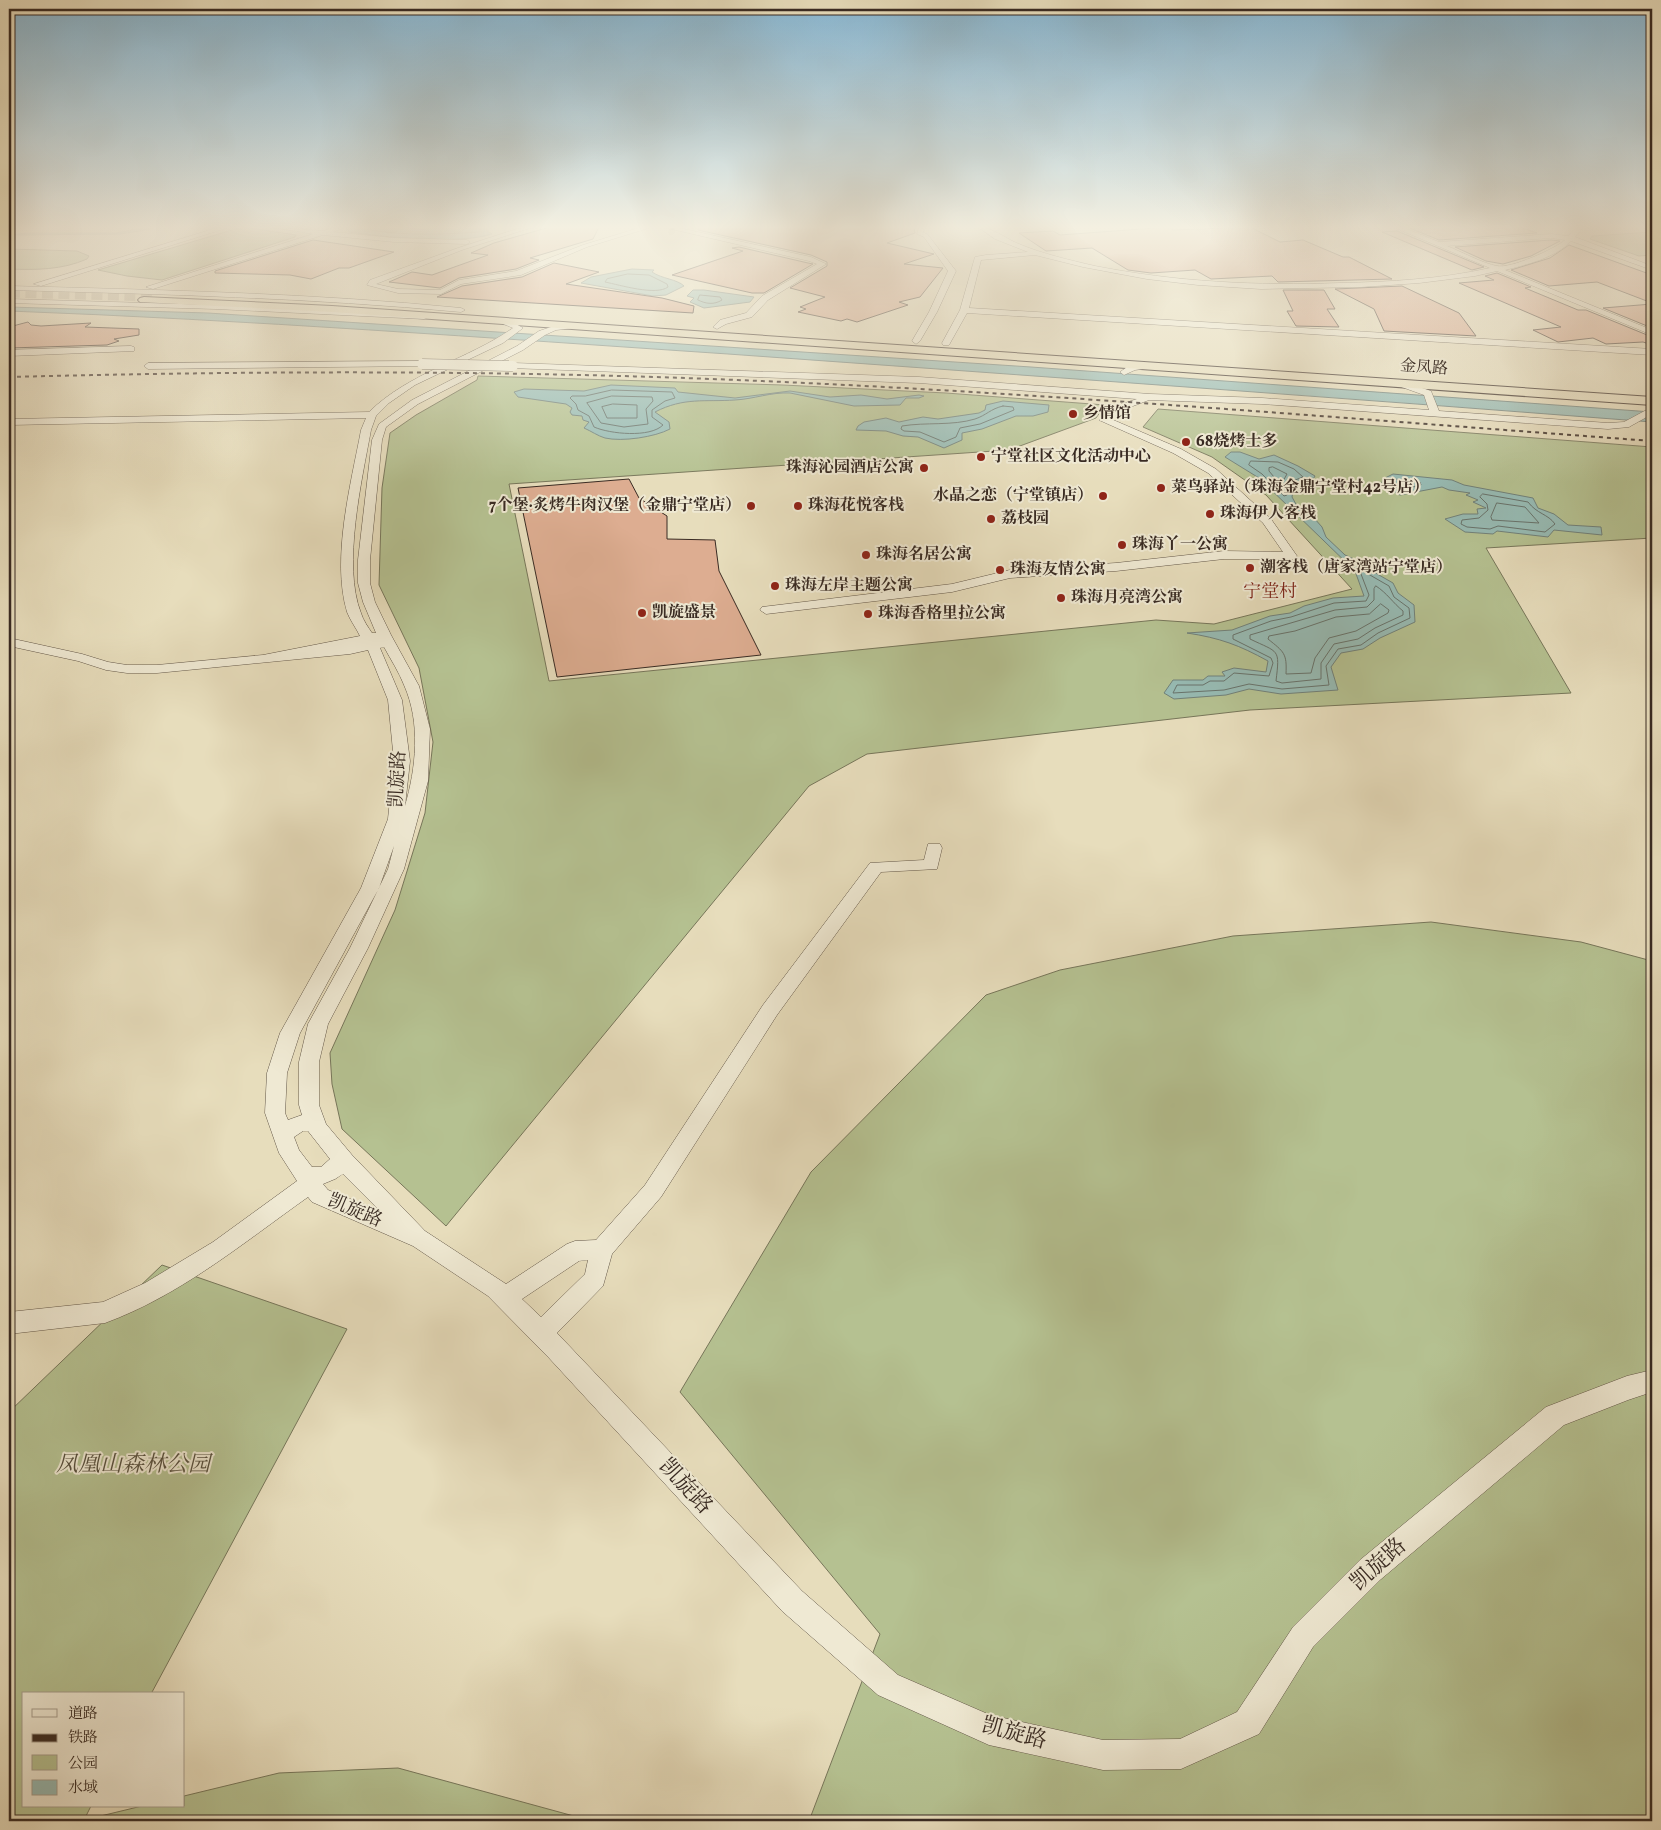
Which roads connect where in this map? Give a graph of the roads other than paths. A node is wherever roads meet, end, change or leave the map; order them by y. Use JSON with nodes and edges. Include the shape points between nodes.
{"nodes":[{"id":1,"x":316,"y":312,"type":"edge"},
{"id":2,"x":381,"y":312,"type":"edge"},
{"id":3,"x":497,"y":312,"type":"edge"},
{"id":4,"x":752,"y":312,"type":"edge"},
{"id":5,"x":933,"y":312,"type":"edge"},
{"id":6,"x":963,"y":312,"type":"edge"},
{"id":7,"x":1003,"y":312,"type":"edge"},
{"id":8,"x":1602,"y":312,"type":"edge"},
{"id":9,"x":444,"y":318,"type":"junction"},
{"id":10,"x":504,"y":321,"type":"junction"},
{"id":11,"x":574,"y":326,"type":"junction"},
{"id":12,"x":717,"y":327,"type":"junction"},
{"id":13,"x":1652,"y":333,"type":"edge"},
{"id":14,"x":916,"y":340,"type":"junction"},
{"id":15,"x":946,"y":343,"type":"junction"},
{"id":16,"x":131,"y":350,"type":"dead end"},
{"id":17,"x":1652,"y":352,"type":"edge"},
{"id":18,"x":9,"y":353,"type":"edge"},
{"id":19,"x":508,"y":353,"type":"junction"},
{"id":20,"x":1103,"y":363,"type":"junction"},
{"id":21,"x":148,"y":366,"type":"dead end"},
{"id":22,"x":1147,"y":366,"type":"junction"},
{"id":23,"x":1124,"y":372,"type":"junction"},
{"id":24,"x":1399,"y":383,"type":"junction"},
{"id":25,"x":1452,"y":387,"type":"junction"},
{"id":26,"x":1120,"y":390,"type":"junction"},
{"id":27,"x":1652,"y":391,"type":"edge"},
{"id":28,"x":1428,"y":394,"type":"junction"},
{"id":29,"x":1150,"y":397,"type":"junction"},
{"id":30,"x":1652,"y":401,"type":"edge"},
{"id":31,"x":1434,"y":410,"type":"junction"},
{"id":32,"x":1652,"y":410,"type":"edge"},
{"id":33,"x":372,"y":415,"type":"junction"},
{"id":34,"x":9,"y":422,"type":"edge"},
{"id":35,"x":766,"y":610,"type":"dead end"},
{"id":36,"x":378,"y":640,"type":"junction"},
{"id":37,"x":9,"y":642,"type":"edge"},
{"id":38,"x":934,"y":848,"type":"dead end"},
{"id":39,"x":316,"y":1124,"type":"junction"},
{"id":40,"x":284,"y":1135,"type":"junction"},
{"id":41,"x":342,"y":1157,"type":"junction"},
{"id":42,"x":309,"y":1180,"type":"junction"},
{"id":43,"x":421,"y":1239,"type":"junction"},
{"id":44,"x":602,"y":1250,"type":"junction"},
{"id":45,"x":504,"y":1297,"type":"junction"},
{"id":46,"x":9,"y":1323,"type":"edge"},
{"id":47,"x":541,"y":1333,"type":"junction"},
{"id":48,"x":1652,"y":1381,"type":"edge"}],
"edges":[{"from":1,"to":9,"type":"street","name":"金凤路"},
{"from":2,"to":9,"type":"highway","name":"金凤路"},
{"from":3,"to":12,"type":"highway","name":"金凤路"},
{"from":4,"to":12,"type":"street"},
{"from":5,"to":14,"type":"street"},
{"from":6,"to":15,"type":"street"},
{"from":7,"to":17,"type":"street"},
{"from":8,"to":13,"type":"street"},
{"from":9,"to":10,"type":"highway","name":"金凤路"},
{"from":10,"to":11,"type":"highway","name":"金凤路"},
{"from":10,"to":19,"type":"street","name":"凯旋路","via":[[520,328]]},
{"from":11,"to":19,"type":"street","name":"凯旋路","via":[[554,328]]},
{"from":11,"to":20,"type":"highway","name":"金凤路"},
{"from":12,"to":14,"type":"highway","name":"金凤路"},
{"from":14,"to":15,"type":"highway","name":"金凤路"},
{"from":15,"to":27,"type":"highway","name":"金凤路"},
{"from":16,"to":18,"type":"street"},
{"from":19,"to":21,"type":"street","bridge":true,"via":[[422,364]]},
{"from":19,"to":26,"type":"street"},
{"from":19,"to":33,"type":"street","name":"凯旋路","via":[[483,350],[412,383]]},
{"from":19,"to":36,"type":"street","name":"凯旋路","via":[[415,402],[382,426],[377,440],[364,560],[364,583]]},
{"from":20,"to":22,"type":"highway","name":"金凤路"},
{"from":20,"to":23,"type":"street"},
{"from":22,"to":23,"type":"street","via":[[1133,367]]},
{"from":22,"to":24,"type":"highway","name":"金凤路"},
{"from":23,"to":26,"type":"street"},
{"from":24,"to":25,"type":"highway","name":"金凤路"},
{"from":24,"to":28,"type":"street"},
{"from":25,"to":28,"type":"street","via":[[1435,389]]},
{"from":25,"to":30,"type":"highway","name":"金凤路"},
{"from":26,"to":29,"type":"street"},
{"from":28,"to":31,"type":"street"},
{"from":29,"to":31,"type":"street"},
{"from":29,"to":35,"type":"street","via":[[1122,407],[1104,420],[1177,451],[1212,471],[1267,521],[1291,556],[1224,555],[1010,574],[952,588]]},
{"from":31,"to":32,"type":"street","via":[[1608,426],[1626,425]]},
{"from":33,"to":34,"type":"street"},
{"from":33,"to":36,"type":"street","name":"凯旋路","via":[[366,430],[350,519],[347,576],[354,613]]},
{"from":36,"to":37,"type":"street","via":[[264,659],[157,669],[106,666]]},
{"from":36,"to":39,"type":"street","name":"凯旋路","via":[[412,686],[423,729],[420,781],[396,868],[359,948],[318,1024],[309,1062],[310,1105]]},
{"from":36,"to":40,"type":"street","name":"凯旋路","via":[[395,700],[402,761],[396,819],[370,888],[290,1033],[277,1072],[275,1114]]},
{"from":38,"to":44,"type":"street","via":[[931,864],[876,868],[770,1010],[653,1191]]},
{"from":39,"to":40,"type":"street","via":[[296,1124]]},
{"from":39,"to":41,"type":"street","name":"凯旋路"},
{"from":40,"to":42,"type":"street","name":"凯旋路","via":[[290,1152]]},
{"from":41,"to":42,"type":"street","via":[[337,1168],[330,1173]]},
{"from":41,"to":43,"type":"street","name":"凯旋路"},
{"from":42,"to":43,"type":"street","name":"凯旋路","via":[[320,1196]]},
{"from":42,"to":46,"type":"street","via":[[221,1249],[145,1294],[105,1312]]},
{"from":43,"to":45,"type":"street","name":"凯旋路"},
{"from":44,"to":45,"type":"street","via":[[575,1251]]},
{"from":44,"to":47,"type":"street","via":[[595,1279]]},
{"from":45,"to":47,"type":"street","name":"凯旋路"},
{"from":47,"to":48,"type":"street","name":"凯旋路","via":[[792,1601],[888,1685],[988,1730],[1103,1755],[1181,1754],[1248,1723],[1303,1637],[1370,1570],[1555,1416]]}]}
